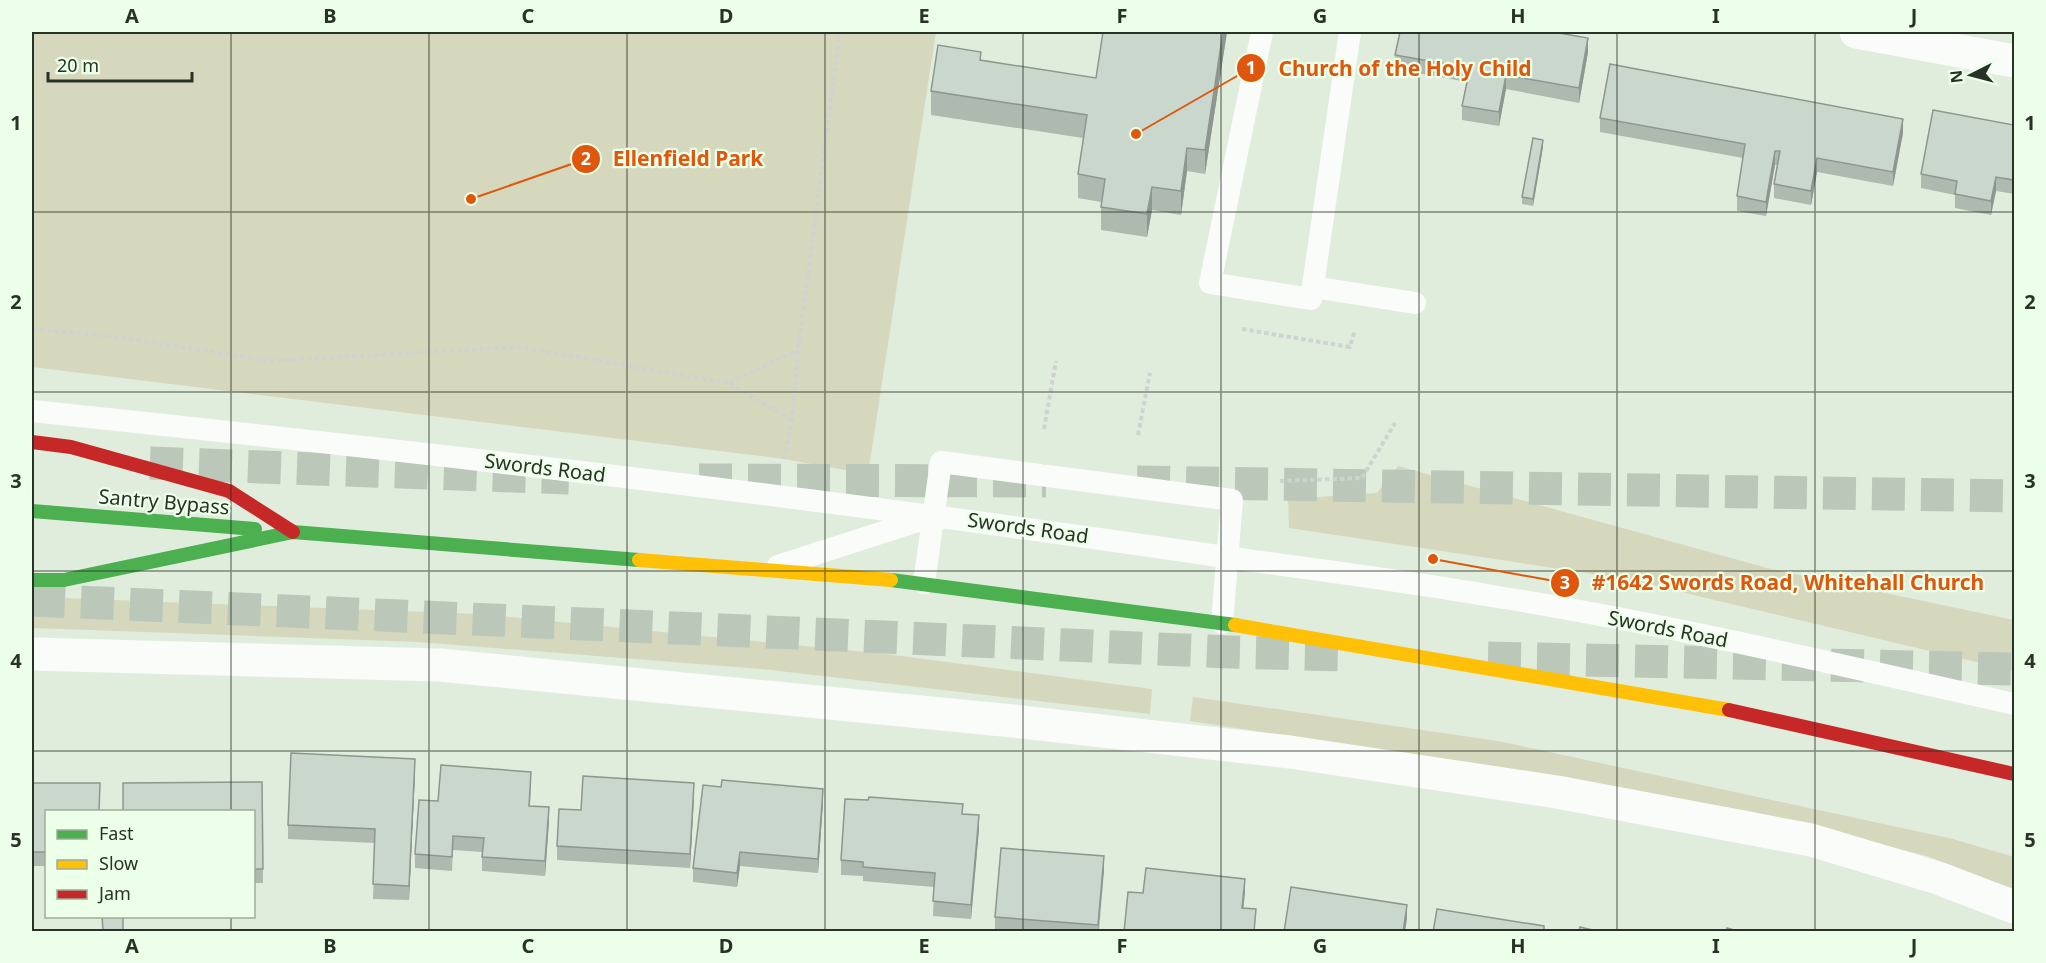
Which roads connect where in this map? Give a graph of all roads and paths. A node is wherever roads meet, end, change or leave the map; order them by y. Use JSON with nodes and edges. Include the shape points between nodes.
{"nodes":[{"id":1,"x":840,"y":32,"type":"edge"},
{"id":2,"x":1263,"y":32,"type":"edge"},
{"id":3,"x":1350,"y":32,"type":"edge"},
{"id":4,"x":1856,"y":32,"type":"edge"},
{"id":5,"x":2014,"y":61,"type":"edge"},
{"id":6,"x":1313,"y":287,"type":"junction"},
{"id":7,"x":1415,"y":303,"type":"dead end"},
{"id":8,"x":32,"y":329,"type":"edge"},
{"id":9,"x":798,"y":350,"type":"junction"},
{"id":10,"x":1056,"y":361,"type":"dead end"},
{"id":11,"x":1150,"y":373,"type":"dead end"},
{"id":12,"x":728,"y":383,"type":"junction"},
{"id":13,"x":32,"y":411,"type":"edge"},
{"id":14,"x":792,"y":420,"type":"junction"},
{"id":15,"x":1395,"y":423,"type":"dead end"},
{"id":16,"x":1044,"y":429,"type":"dead end"},
{"id":17,"x":1138,"y":435,"type":"dead end"},
{"id":18,"x":32,"y":442,"type":"edge"},
{"id":19,"x":1280,"y":481,"type":"dead end"},
{"id":20,"x":780,"y":496,"type":"junction"},
{"id":21,"x":32,"y":512,"type":"edge"},
{"id":22,"x":934,"y":516,"type":"junction"},
{"id":23,"x":293,"y":532,"type":"junction"},
{"id":24,"x":1227,"y":557,"type":"junction"},
{"id":25,"x":765,"y":570,"type":"junction"},
{"id":26,"x":32,"y":580,"type":"edge"},
{"id":27,"x":924,"y":583,"type":"junction"},
{"id":28,"x":1222,"y":622,"type":"junction"},
{"id":29,"x":32,"y":654,"type":"edge"},
{"id":30,"x":2014,"y":704,"type":"edge"},
{"id":31,"x":2014,"y":774,"type":"edge"},
{"id":32,"x":2014,"y":907,"type":"edge"}],
"edges":[{"from":1,"to":9,"type":"path"},
{"from":2,"to":6,"type":"lane","via":[[1210,283],[1311,299]]},
{"from":3,"to":6,"type":"lane"},
{"from":4,"to":5,"type":"street"},
{"from":6,"to":7,"type":"lane"},
{"from":8,"to":12,"type":"path","via":[[119,337],[270,362],[519,347]]},
{"from":9,"to":12,"type":"path"},
{"from":9,"to":14,"type":"path"},
{"from":10,"to":16,"type":"path"},
{"from":11,"to":17,"type":"path"},
{"from":12,"to":14,"type":"path"},
{"from":13,"to":20,"type":"lane","name":"Swords Road"},
{"from":14,"to":20,"type":"path"},
{"from":15,"to":19,"type":"path","via":[[1362,478]]},
{"from":18,"to":23,"type":"main road","via":[[71,447],[229,491]]},
{"from":20,"to":22,"type":"lane","name":"Swords Road"},
{"from":21,"to":23,"type":"main road","name":"Santry Bypass"},
{"from":22,"to":24,"type":"lane","name":"Swords Road"},
{"from":22,"to":24,"type":"lane","via":[[941,462],[1232,500]]},
{"from":22,"to":25,"type":"lane"},
{"from":22,"to":27,"type":"lane"},
{"from":23,"to":25,"type":"main road"},
{"from":23,"to":26,"type":"main road","via":[[64,580]]},
{"from":24,"to":28,"type":"lane"},
{"from":24,"to":30,"type":"lane","name":"Swords Road","via":[[1494,596],[1783,651]]},
{"from":25,"to":27,"type":"main road"},
{"from":27,"to":28,"type":"main road"},
{"from":28,"to":31,"type":"main road","via":[[1702,704]]},
{"from":29,"to":32,"type":"street","via":[[439,665],[1290,752],[1557,792],[1811,840],[1938,878]]}]}
